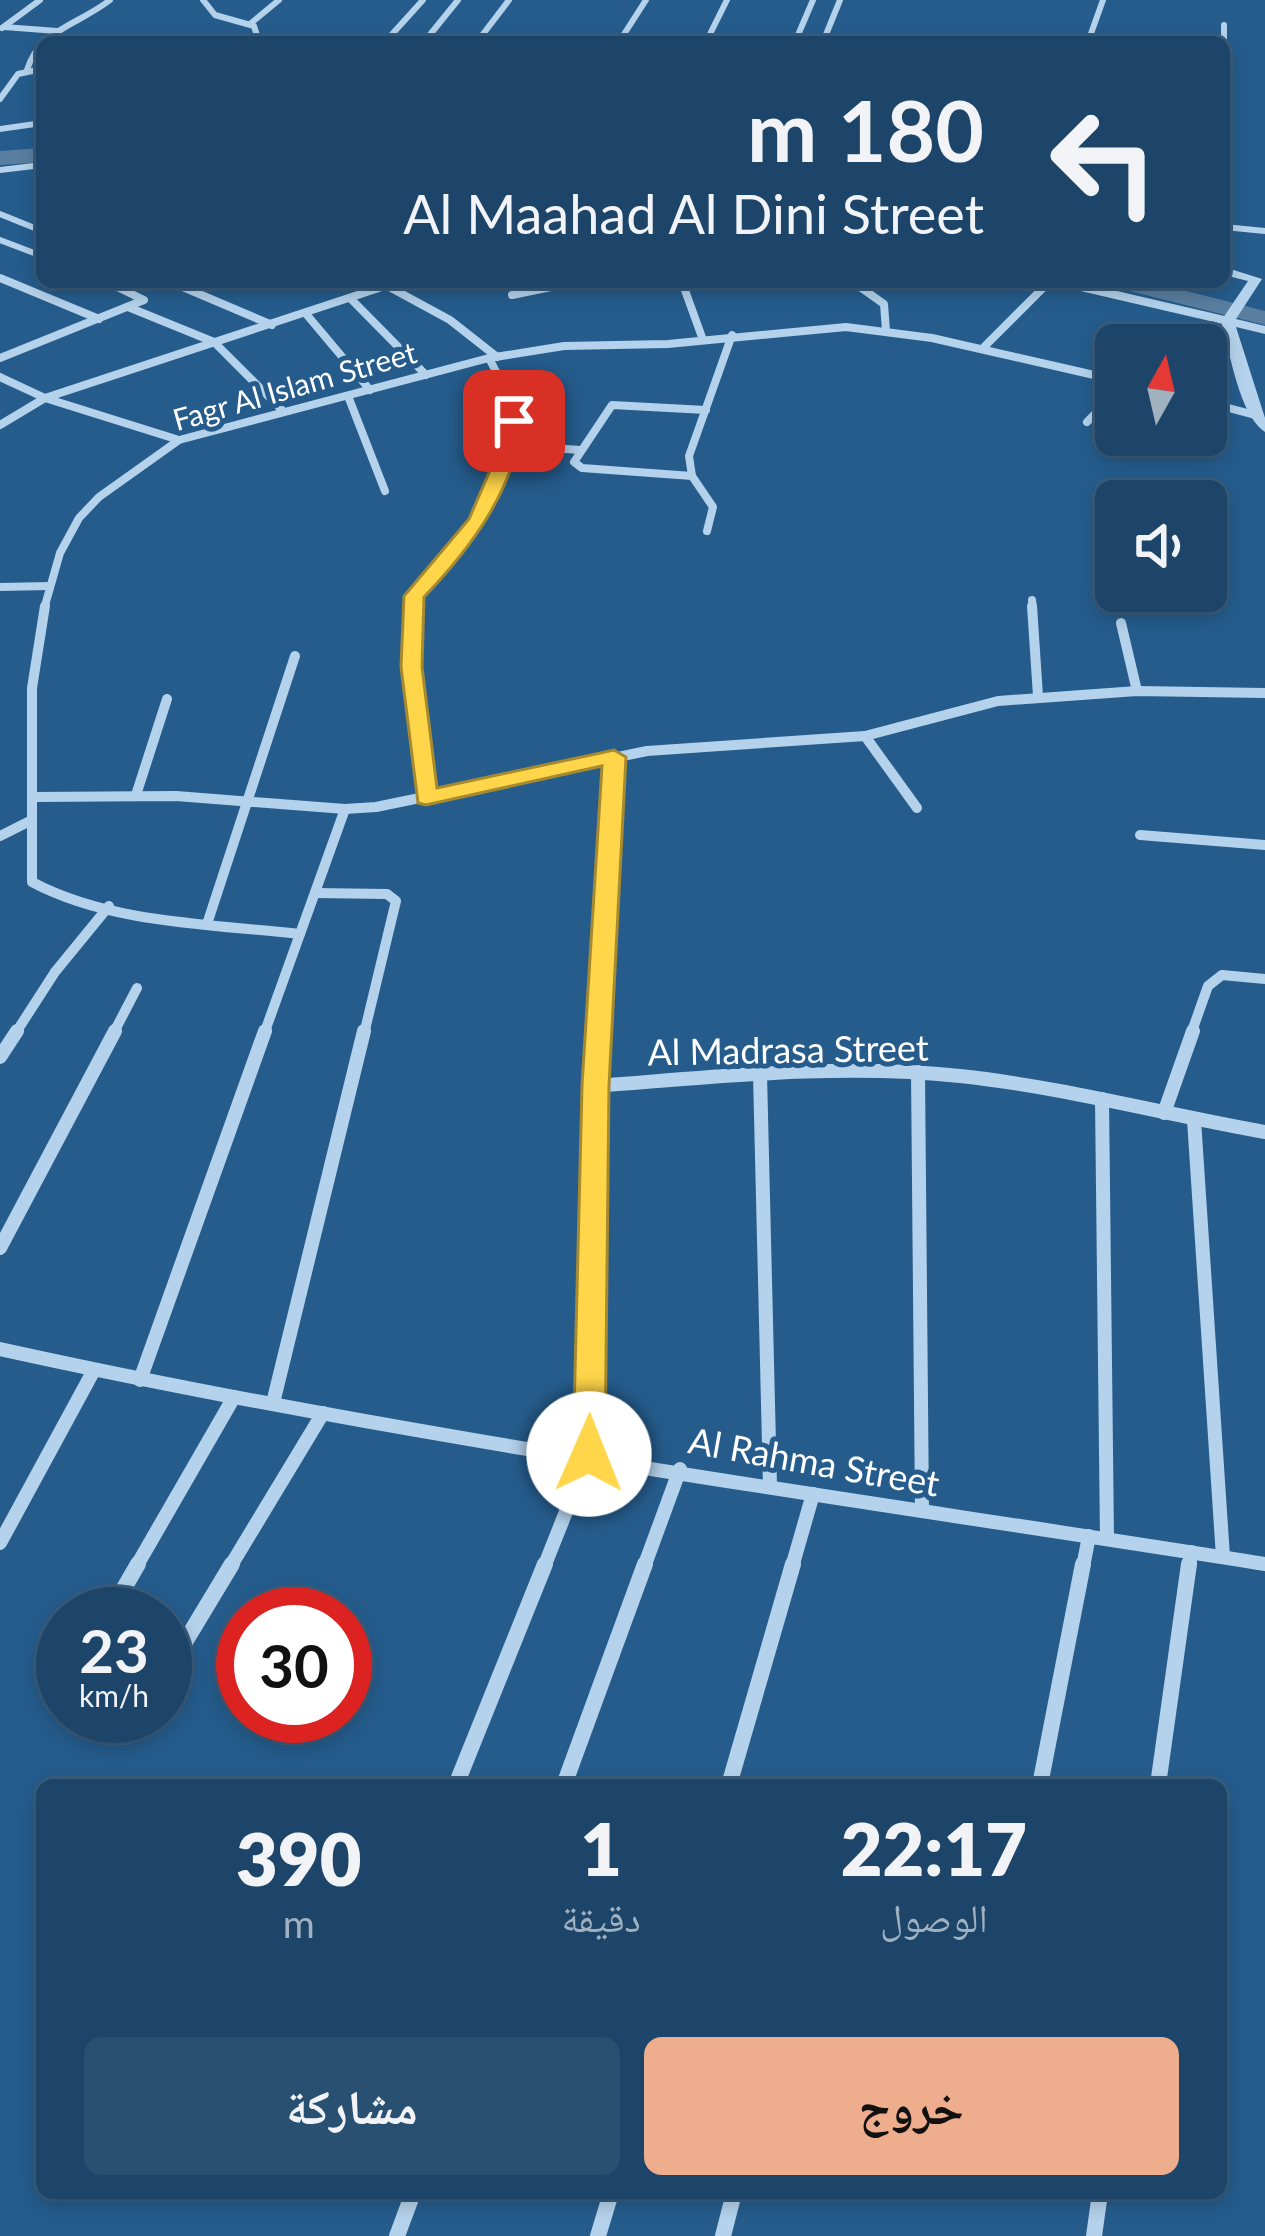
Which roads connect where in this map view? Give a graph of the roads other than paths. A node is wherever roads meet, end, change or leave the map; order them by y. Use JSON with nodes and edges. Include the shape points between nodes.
{"nodes":[{"id":1,"x":40,"y":0,"type":"edge"},
{"id":2,"x":110,"y":0,"type":"edge"},
{"id":3,"x":203,"y":0,"type":"edge"},
{"id":4,"x":279,"y":0,"type":"edge"},
{"id":5,"x":423,"y":0,"type":"edge"},
{"id":6,"x":458,"y":0,"type":"edge"},
{"id":7,"x":509,"y":0,"type":"edge"},
{"id":8,"x":646,"y":0,"type":"edge"},
{"id":9,"x":727,"y":0,"type":"edge"},
{"id":10,"x":813,"y":0,"type":"edge"},
{"id":11,"x":841,"y":0,"type":"edge"},
{"id":12,"x":1103,"y":0,"type":"edge"},
{"id":13,"x":810,"y":11,"type":"junction"},
{"id":14,"x":832,"y":12,"type":"junction"},
{"id":15,"x":250,"y":24,"type":"junction"},
{"id":16,"x":1224,"y":25,"type":"dead end"},
{"id":17,"x":2,"y":28,"type":"edge"},
{"id":18,"x":57,"y":32,"type":"junction"},
{"id":19,"x":50,"y":36,"type":"edge"},
{"id":20,"x":258,"y":36,"type":"edge"},
{"id":21,"x":390,"y":36,"type":"edge"},
{"id":22,"x":429,"y":36,"type":"edge"},
{"id":23,"x":482,"y":36,"type":"edge"},
{"id":24,"x":623,"y":36,"type":"edge"},
{"id":25,"x":709,"y":36,"type":"edge"},
{"id":26,"x":798,"y":36,"type":"edge"},
{"id":27,"x":825,"y":36,"type":"edge"},
{"id":28,"x":1090,"y":36,"type":"edge"},
{"id":29,"x":1224,"y":36,"type":"edge"},
{"id":30,"x":36,"y":44,"type":"edge"},
{"id":31,"x":36,"y":69,"type":"edge"},
{"id":32,"x":27,"y":70,"type":"junction"},
{"id":33,"x":0,"y":99,"type":"edge"},
{"id":34,"x":36,"y":124,"type":"edge"},
{"id":35,"x":0,"y":129,"type":"edge"},
{"id":36,"x":36,"y":166,"type":"edge"},
{"id":37,"x":0,"y":170,"type":"edge"},
{"id":38,"x":0,"y":214,"type":"edge"},
{"id":39,"x":28,"y":225,"type":"junction"},
{"id":40,"x":1230,"y":227,"type":"edge"},
{"id":41,"x":36,"y":228,"type":"edge"},
{"id":42,"x":1265,"y":231,"type":"edge"},
{"id":43,"x":0,"y":239,"type":"edge"},
{"id":44,"x":36,"y":254,"type":"edge"},
{"id":45,"x":1230,"y":272,"type":"edge"},
{"id":46,"x":0,"y":278,"type":"edge"},
{"id":47,"x":1260,"y":280,"type":"edge"},
{"id":48,"x":121,"y":288,"type":"edge"},
{"id":49,"x":185,"y":288,"type":"edge"},
{"id":50,"x":375,"y":288,"type":"edge"},
{"id":51,"x":391,"y":288,"type":"edge"},
{"id":52,"x":545,"y":288,"type":"edge"},
{"id":53,"x":684,"y":288,"type":"edge"},
{"id":54,"x":862,"y":288,"type":"edge"},
{"id":55,"x":1043,"y":288,"type":"edge"},
{"id":56,"x":1089,"y":288,"type":"edge"},
{"id":57,"x":512,"y":295,"type":"dead end"},
{"id":58,"x":351,"y":299,"type":"junction"},
{"id":59,"x":128,"y":308,"type":"junction"},
{"id":60,"x":308,"y":315,"type":"junction"},
{"id":61,"x":1230,"y":317,"type":"junction"},
{"id":62,"x":99,"y":319,"type":"junction"},
{"id":63,"x":272,"y":326,"type":"junction"},
{"id":64,"x":1265,"y":330,"type":"edge"},
{"id":65,"x":886,"y":331,"type":"junction"},
{"id":66,"x":732,"y":335,"type":"junction"},
{"id":67,"x":704,"y":340,"type":"junction"},
{"id":68,"x":214,"y":342,"type":"junction"},
{"id":69,"x":984,"y":347,"type":"junction"},
{"id":70,"x":494,"y":357,"type":"junction"},
{"id":71,"x":0,"y":358,"type":"edge"},
{"id":72,"x":427,"y":375,"type":"junction"},
{"id":73,"x":1095,"y":375,"type":"edge"},
{"id":74,"x":0,"y":376,"type":"edge"},
{"id":75,"x":370,"y":390,"type":"junction"},
{"id":76,"x":348,"y":396,"type":"junction"},
{"id":77,"x":45,"y":398,"type":"junction"},
{"id":78,"x":706,"y":410,"type":"junction"},
{"id":79,"x":1227,"y":410,"type":"edge"},
{"id":80,"x":283,"y":411,"type":"junction"},
{"id":81,"x":1095,"y":414,"type":"edge"},
{"id":82,"x":1087,"y":422,"type":"dead end"},
{"id":83,"x":1260,"y":422,"type":"edge"},
{"id":84,"x":0,"y":425,"type":"edge"},
{"id":85,"x":179,"y":440,"type":"junction"},
{"id":86,"x":511,"y":445,"type":"junction"},
{"id":87,"x":580,"y":450,"type":"junction"},
{"id":88,"x":692,"y":476,"type":"junction"},
{"id":89,"x":385,"y":491,"type":"dead end"},
{"id":90,"x":707,"y":531,"type":"dead end"},
{"id":91,"x":50,"y":586,"type":"junction"},
{"id":92,"x":0,"y":587,"type":"edge"},
{"id":93,"x":1032,"y":600,"type":"dead end"},
{"id":94,"x":1121,"y":622,"type":"dead end"},
{"id":95,"x":296,"y":656,"type":"dead end"},
{"id":96,"x":1136,"y":691,"type":"junction"},
{"id":97,"x":1265,"y":693,"type":"edge"},
{"id":98,"x":1038,"y":696,"type":"junction"},
{"id":99,"x":166,"y":699,"type":"dead end"},
{"id":100,"x":866,"y":736,"type":"junction"},
{"id":101,"x":614,"y":757,"type":"junction"},
{"id":102,"x":136,"y":795,"type":"junction"},
{"id":103,"x":33,"y":797,"type":"junction"},
{"id":104,"x":426,"y":798,"type":"junction"},
{"id":105,"x":246,"y":800,"type":"junction"},
{"id":106,"x":917,"y":808,"type":"dead end"},
{"id":107,"x":345,"y":809,"type":"junction"},
{"id":108,"x":32,"y":820,"type":"junction"},
{"id":109,"x":1140,"y":835,"type":"dead end"},
{"id":110,"x":0,"y":836,"type":"edge"},
{"id":111,"x":1265,"y":845,"type":"edge"},
{"id":112,"x":315,"y":893,"type":"junction"},
{"id":113,"x":109,"y":906,"type":"junction"},
{"id":114,"x":208,"y":921,"type":"junction"},
{"id":115,"x":300,"y":934,"type":"junction"},
{"id":116,"x":1265,"y":979,"type":"edge"},
{"id":117,"x":137,"y":988,"type":"dead end"},
{"id":118,"x":0,"y":1057,"type":"edge"},
{"id":119,"x":918,"y":1072,"type":"junction"},
{"id":120,"x":760,"y":1074,"type":"junction"},
{"id":121,"x":595,"y":1086,"type":"junction"},
{"id":122,"x":1102,"y":1099,"type":"junction"},
{"id":123,"x":1164,"y":1113,"type":"junction"},
{"id":124,"x":1194,"y":1120,"type":"junction"},
{"id":125,"x":1265,"y":1132,"type":"edge"},
{"id":126,"x":0,"y":1248,"type":"edge"},
{"id":127,"x":5,"y":1350,"type":"edge"},
{"id":128,"x":0,"y":1366,"type":"edge"},
{"id":129,"x":94,"y":1370,"type":"junction"},
{"id":130,"x":140,"y":1380,"type":"junction"},
{"id":131,"x":234,"y":1396,"type":"junction"},
{"id":132,"x":273,"y":1403,"type":"junction"},
{"id":133,"x":323,"y":1413,"type":"junction"},
{"id":134,"x":589,"y":1454,"type":"junction"},
{"id":135,"x":680,"y":1469,"type":"junction"},
{"id":136,"x":770,"y":1486,"type":"junction"},
{"id":137,"x":813,"y":1494,"type":"junction"},
{"id":138,"x":922,"y":1511,"type":"junction"},
{"id":139,"x":1089,"y":1536,"type":"junction"},
{"id":140,"x":1107,"y":1539,"type":"junction"},
{"id":141,"x":0,"y":1544,"type":"edge"},
{"id":142,"x":1191,"y":1552,"type":"junction"},
{"id":143,"x":1223,"y":1557,"type":"junction"},
{"id":144,"x":1265,"y":1564,"type":"edge"},
{"id":145,"x":125,"y":1587,"type":"edge"},
{"id":146,"x":192,"y":1630,"type":"edge"},
{"id":147,"x":458,"y":1779,"type":"edge"},
{"id":148,"x":565,"y":1779,"type":"edge"},
{"id":149,"x":731,"y":1779,"type":"edge"},
{"id":150,"x":1041,"y":1779,"type":"edge"},
{"id":151,"x":1159,"y":1779,"type":"edge"},
{"id":152,"x":411,"y":2199,"type":"edge"},
{"id":153,"x":609,"y":2199,"type":"edge"},
{"id":154,"x":732,"y":2199,"type":"edge"},
{"id":155,"x":1099,"y":2199,"type":"edge"},
{"id":156,"x":397,"y":2236,"type":"edge"},
{"id":157,"x":598,"y":2236,"type":"edge"},
{"id":158,"x":723,"y":2236,"type":"edge"},
{"id":159,"x":1094,"y":2236,"type":"edge"}],
"edges":[{"from":1,"to":17,"type":"street"},
{"from":2,"to":18,"type":"street"},
{"from":3,"to":15,"type":"street","via":[[214,15]]},
{"from":4,"to":15,"type":"street"},
{"from":5,"to":21,"type":"street"},
{"from":6,"to":22,"type":"street"},
{"from":7,"to":23,"type":"street"},
{"from":8,"to":24,"type":"street"},
{"from":9,"to":25,"type":"street"},
{"from":10,"to":13,"type":"street"},
{"from":11,"to":14,"type":"street"},
{"from":12,"to":28,"type":"street"},
{"from":13,"to":14,"type":"street"},
{"from":13,"to":26,"type":"street"},
{"from":14,"to":27,"type":"street"},
{"from":15,"to":20,"type":"street"},
{"from":16,"to":29,"type":"street"},
{"from":17,"to":18,"type":"street"},
{"from":18,"to":19,"type":"street"},
{"from":30,"to":32,"type":"street"},
{"from":31,"to":32,"type":"street"},
{"from":32,"to":33,"type":"street"},
{"from":34,"to":35,"type":"street"},
{"from":36,"to":37,"type":"street"},
{"from":38,"to":39,"type":"street"},
{"from":39,"to":41,"type":"street"},
{"from":39,"to":43,"type":"street"},
{"from":40,"to":42,"type":"street"},
{"from":43,"to":44,"type":"street"},
{"from":45,"to":47,"type":"street"},
{"from":46,"to":62,"type":"street"},
{"from":47,"to":61,"type":"street"},
{"from":48,"to":59,"type":"street","via":[[145,298]]},
{"from":49,"to":63,"type":"street"},
{"from":50,"to":58,"type":"street"},
{"from":51,"to":70,"type":"street","via":[[467,331]]},
{"from":52,"to":57,"type":"street"},
{"from":53,"to":67,"type":"street"},
{"from":54,"to":65,"type":"street","via":[[884,304]]},
{"from":55,"to":69,"type":"street"},
{"from":56,"to":61,"type":"street"},
{"from":58,"to":60,"type":"street"},
{"from":58,"to":72,"type":"street"},
{"from":59,"to":62,"type":"street"},
{"from":59,"to":68,"type":"street"},
{"from":60,"to":63,"type":"street"},
{"from":60,"to":75,"type":"street"},
{"from":61,"to":64,"type":"street"},
{"from":61,"to":83,"type":"street"},
{"from":62,"to":71,"type":"street"},
{"from":63,"to":68,"type":"street"},
{"from":65,"to":66,"type":"street","name":"Fagr Al Islam Street"},
{"from":65,"to":69,"type":"street","name":"Fagr Al Islam Street"},
{"from":66,"to":67,"type":"street","name":"Fagr Al Islam Street"},
{"from":66,"to":78,"type":"street"},
{"from":67,"to":70,"type":"street","name":"Fagr Al Islam Street"},
{"from":68,"to":77,"type":"street"},
{"from":68,"to":80,"type":"street"},
{"from":69,"to":73,"type":"street","name":"Fagr Al Islam Street"},
{"from":70,"to":72,"type":"street","name":"Fagr Al Islam Street"},
{"from":70,"to":86,"type":"street","via":[[514,407]]},
{"from":72,"to":75,"type":"street","name":"Fagr Al Islam Street"},
{"from":74,"to":77,"type":"street"},
{"from":75,"to":76,"type":"street","name":"Fagr Al Islam Street"},
{"from":76,"to":80,"type":"street","name":"Fagr Al Islam Street"},
{"from":76,"to":89,"type":"street"},
{"from":77,"to":84,"type":"street"},
{"from":77,"to":85,"type":"street"},
{"from":78,"to":87,"type":"street","via":[[612,405]]},
{"from":78,"to":88,"type":"street","via":[[688,456]]},
{"from":79,"to":83,"type":"street"},
{"from":80,"to":85,"type":"street","name":"Fagr Al Islam Street"},
{"from":81,"to":82,"type":"street"},
{"from":85,"to":91,"type":"street","name":"Fagr Al Islam Street","via":[[119,479],[80,518]]},
{"from":86,"to":87,"type":"street"},
{"from":86,"to":104,"type":"street","via":[[479,519],[414,596],[412,667]]},
{"from":87,"to":88,"type":"street","via":[[574,462],[582,468]]},
{"from":88,"to":90,"type":"street","via":[[713,507]]},
{"from":91,"to":92,"type":"street"},
{"from":91,"to":103,"type":"street","name":"Fagr Al Islam Street","via":[[32,688]]},
{"from":93,"to":98,"type":"street"},
{"from":94,"to":96,"type":"street"},
{"from":95,"to":105,"type":"street"},
{"from":96,"to":97,"type":"street"},
{"from":96,"to":98,"type":"street"},
{"from":98,"to":100,"type":"street"},
{"from":99,"to":102,"type":"street"},
{"from":100,"to":101,"type":"street"},
{"from":100,"to":106,"type":"street"},
{"from":101,"to":104,"type":"street"},
{"from":101,"to":121,"type":"street"},
{"from":102,"to":103,"type":"street"},
{"from":102,"to":105,"type":"street"},
{"from":103,"to":108,"type":"street","name":"Fagr Al Islam Street"},
{"from":104,"to":107,"type":"street"},
{"from":105,"to":107,"type":"street"},
{"from":105,"to":114,"type":"street"},
{"from":107,"to":112,"type":"street"},
{"from":108,"to":110,"type":"street"},
{"from":108,"to":113,"type":"street","name":"Fagr Al Islam Street","via":[[32,881]]},
{"from":109,"to":111,"type":"street"},
{"from":112,"to":115,"type":"street"},
{"from":112,"to":132,"type":"street","via":[[387,894],[396,901]]},
{"from":113,"to":114,"type":"street","name":"Fagr Al Islam Street"},
{"from":113,"to":118,"type":"street"},
{"from":114,"to":115,"type":"street","name":"Fagr Al Islam Street"},
{"from":115,"to":130,"type":"street"},
{"from":116,"to":123,"type":"street","via":[[1222,975],[1208,986]]},
{"from":117,"to":126,"type":"street"},
{"from":119,"to":120,"type":"street","name":"Al Madrasa Street"},
{"from":119,"to":122,"type":"street","name":"Al Madrasa Street"},
{"from":119,"to":138,"type":"street"},
{"from":120,"to":121,"type":"street","name":"Al Madrasa Street"},
{"from":120,"to":136,"type":"street"},
{"from":121,"to":134,"type":"street"},
{"from":122,"to":123,"type":"street","name":"Al Madrasa Street"},
{"from":122,"to":140,"type":"street"},
{"from":123,"to":124,"type":"street","name":"Al Madrasa Street"},
{"from":124,"to":125,"type":"street","name":"Al Madrasa Street"},
{"from":124,"to":143,"type":"street"},
{"from":127,"to":128,"type":"street"},
{"from":127,"to":129,"type":"street","name":"Al Rahma Street"},
{"from":129,"to":130,"type":"street","name":"Al Rahma Street"},
{"from":129,"to":141,"type":"street"},
{"from":130,"to":131,"type":"street","name":"Al Rahma Street"},
{"from":131,"to":132,"type":"street","name":"Al Rahma Street"},
{"from":131,"to":145,"type":"street"},
{"from":132,"to":133,"type":"street","name":"Al Rahma Street"},
{"from":133,"to":134,"type":"street","name":"Al Rahma Street"},
{"from":133,"to":146,"type":"street"},
{"from":134,"to":135,"type":"street","name":"Al Rahma Street"},
{"from":134,"to":147,"type":"street"},
{"from":135,"to":136,"type":"street","name":"Al Rahma Street"},
{"from":135,"to":148,"type":"street"},
{"from":136,"to":137,"type":"street","name":"Al Rahma Street"},
{"from":137,"to":138,"type":"street","name":"Al Rahma Street"},
{"from":137,"to":149,"type":"street"},
{"from":138,"to":139,"type":"street","name":"Al Rahma Street"},
{"from":139,"to":140,"type":"street","name":"Al Rahma Street"},
{"from":139,"to":150,"type":"street"},
{"from":140,"to":142,"type":"street","name":"Al Rahma Street"},
{"from":142,"to":143,"type":"street","name":"Al Rahma Street"},
{"from":142,"to":151,"type":"street"},
{"from":143,"to":144,"type":"street","name":"Al Rahma Street"},
{"from":152,"to":156,"type":"street"},
{"from":153,"to":157,"type":"street"},
{"from":154,"to":158,"type":"street"},
{"from":155,"to":159,"type":"street"}]}
